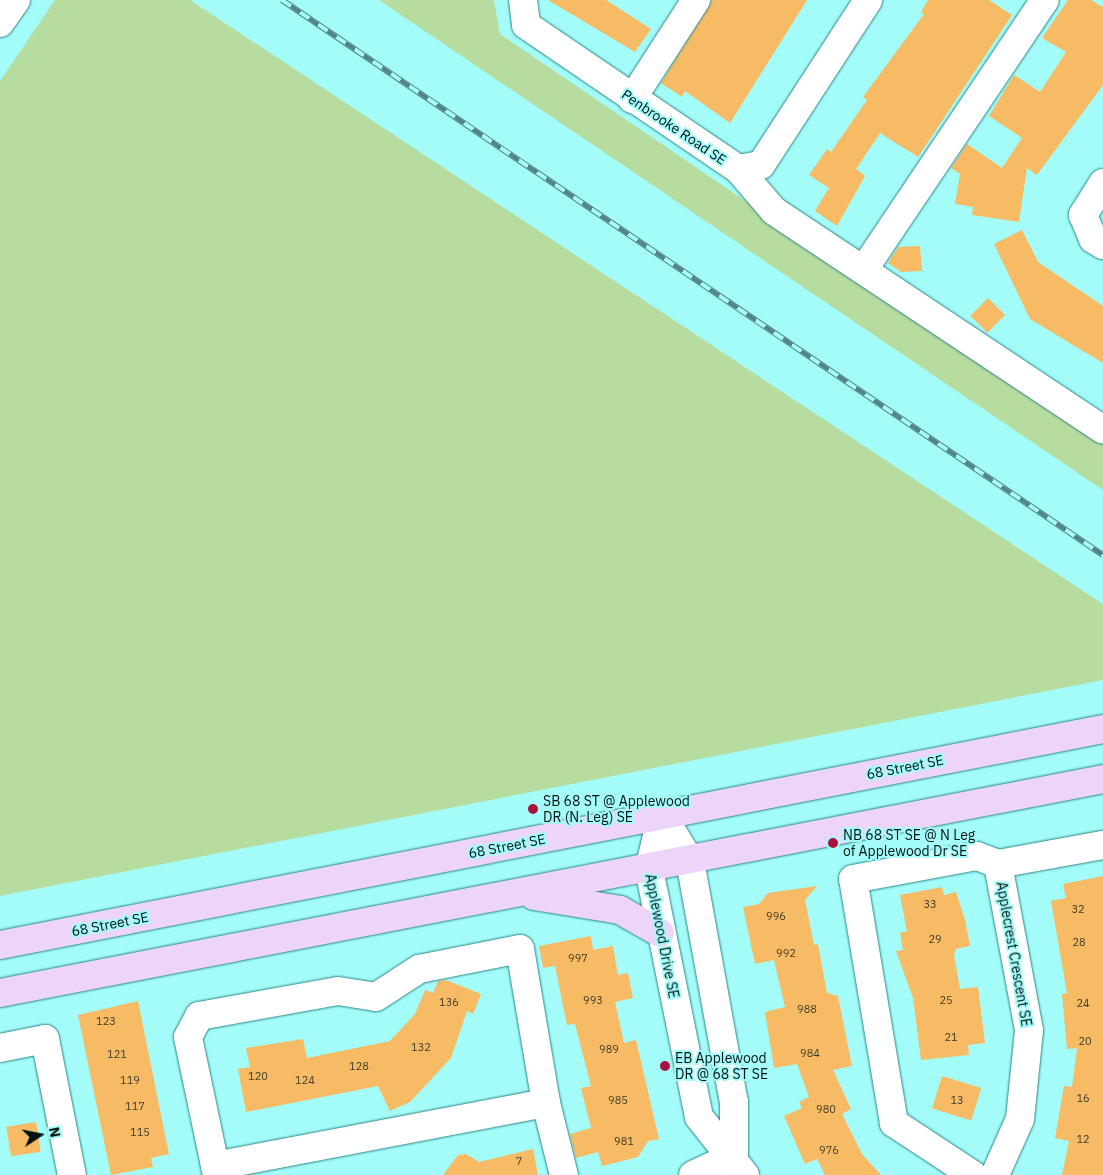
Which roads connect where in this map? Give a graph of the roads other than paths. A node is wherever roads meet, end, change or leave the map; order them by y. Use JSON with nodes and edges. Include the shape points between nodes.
{"nodes":[{"id":1,"x":16,"y":0,"type":"edge"},
{"id":2,"x":523,"y":0,"type":"edge"},
{"id":3,"x":696,"y":0,"type":"edge"},
{"id":4,"x":868,"y":0,"type":"edge"},
{"id":5,"x":1046,"y":0,"type":"edge"},
{"id":6,"x":0,"y":23,"type":"edge"},
{"id":7,"x":632,"y":99,"type":"junction"},
{"id":8,"x":738,"y":169,"type":"junction"},
{"id":9,"x":1103,"y":182,"type":"edge"},
{"id":10,"x":1103,"y":245,"type":"edge"},
{"id":11,"x":864,"y":269,"type":"junction"},
{"id":12,"x":1103,"y":430,"type":"edge"},
{"id":13,"x":1103,"y":729,"type":"edge"},
{"id":14,"x":1103,"y":779,"type":"edge"},
{"id":15,"x":662,"y":815,"type":"junction"},
{"id":16,"x":1103,"y":845,"type":"edge"},
{"id":17,"x":690,"y":861,"type":"junction"},
{"id":18,"x":998,"y":864,"type":"junction"},
{"id":19,"x":649,"y":869,"type":"junction"},
{"id":20,"x":518,"y":893,"type":"junction"},
{"id":21,"x":660,"y":933,"type":"junction"},
{"id":22,"x":0,"y":945,"type":"edge"},
{"id":23,"x":0,"y":993,"type":"edge"},
{"id":24,"x":0,"y":1048,"type":"edge"},
{"id":25,"x":546,"y":1103,"type":"junction"},
{"id":26,"x":740,"y":1166,"type":"edge"},
{"id":27,"x":216,"y":1170,"type":"edge"},
{"id":28,"x":72,"y":1175,"type":"edge"},
{"id":29,"x":564,"y":1175,"type":"edge"},
{"id":30,"x":693,"y":1175,"type":"edge"},
{"id":31,"x":973,"y":1175,"type":"edge"},
{"id":32,"x":995,"y":1175,"type":"edge"}],
"edges":[{"from":1,"to":6,"type":"street"},
{"from":2,"to":7,"type":"street","name":"Penbrooke Road SE","via":[[526,25]]},
{"from":3,"to":7,"type":"street"},
{"from":4,"to":8,"type":"street","name":"Penbrooke Road SE","via":[[761,165]]},
{"from":5,"to":11,"type":"street"},
{"from":7,"to":8,"type":"street","name":"Penbrooke Road SE"},
{"from":8,"to":11,"type":"street","via":[[774,211]]},
{"from":9,"to":10,"type":"street","via":[[1083,215],[1093,239]]},
{"from":11,"to":12,"type":"street"},
{"from":13,"to":15,"type":"main road","name":"68 Street SE"},
{"from":14,"to":17,"type":"main road"},
{"from":15,"to":17,"type":"street"},
{"from":15,"to":19,"type":"street","name":"Applewood Drive SE"},
{"from":15,"to":22,"type":"main road","name":"68 Street SE"},
{"from":16,"to":18,"type":"street","name":"Applecrest Crescent SE"},
{"from":17,"to":19,"type":"main road"},
{"from":17,"to":26,"type":"street","via":[[734,1102]]},
{"from":18,"to":31,"type":"street","via":[[977,856],[853,879],[894,1123]]},
{"from":18,"to":32,"type":"street","name":"Applecrest Crescent SE","via":[[1029,1030],[1020,1119]]},
{"from":19,"to":20,"type":"main road"},
{"from":19,"to":21,"type":"street","name":"Applewood Drive SE"},
{"from":20,"to":21,"type":"main road","via":[[620,910]]},
{"from":20,"to":23,"type":"main road"},
{"from":21,"to":26,"type":"street","name":"Applewood Drive SE","via":[[699,1117]]},
{"from":24,"to":28,"type":"street","via":[[45,1039]]},
{"from":25,"to":27,"type":"street"},
{"from":25,"to":27,"type":"street","via":[[520,950],[419,969],[376,997],[338,991],[199,1016],[188,1037]]},
{"from":25,"to":29,"type":"street"},
{"from":26,"to":30,"type":"street"}]}
